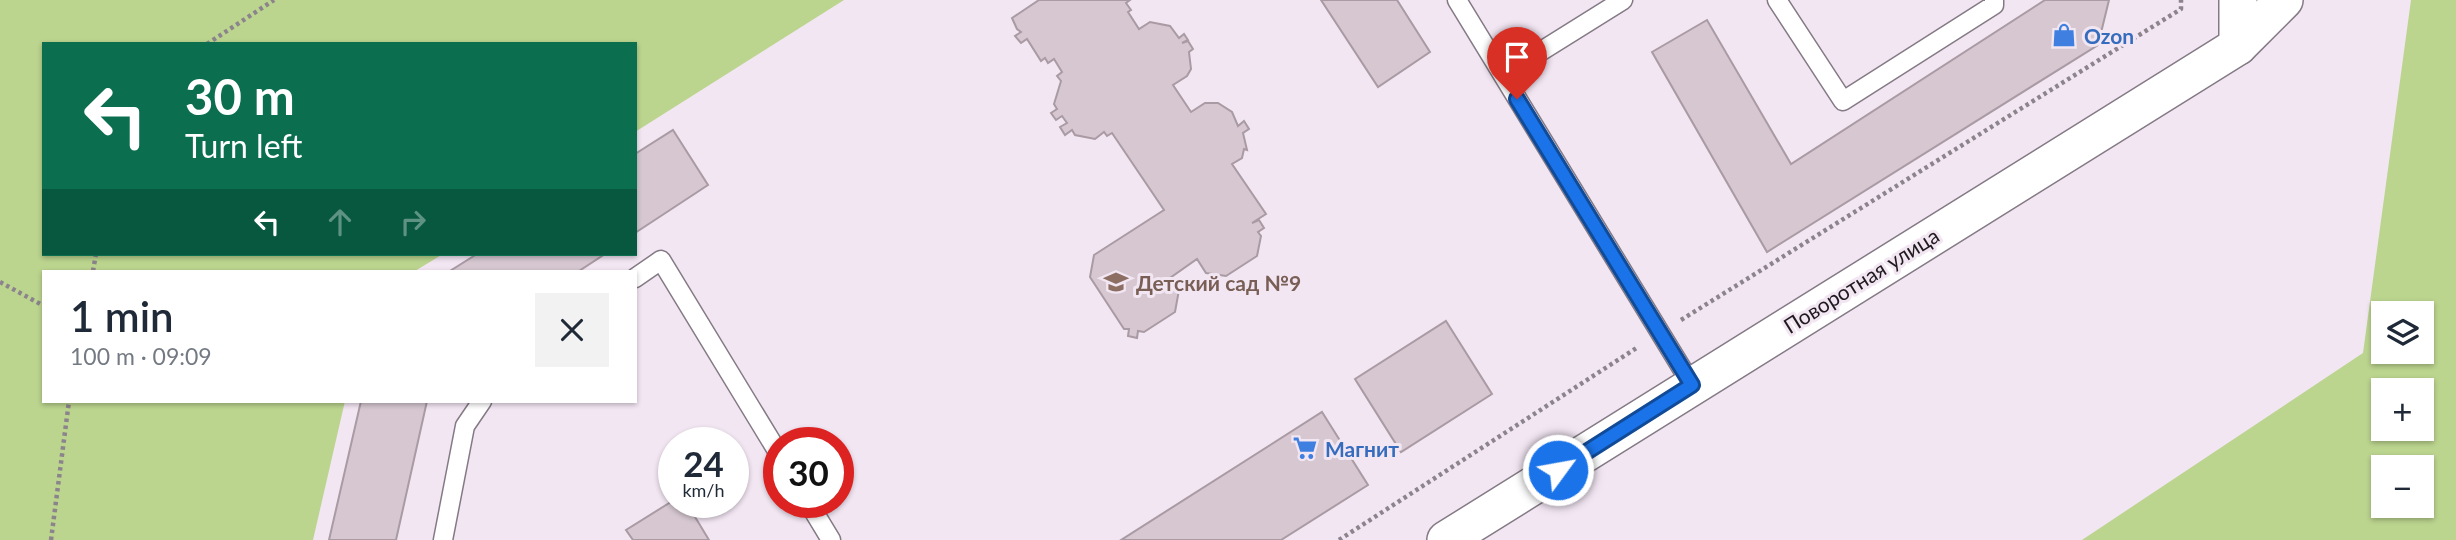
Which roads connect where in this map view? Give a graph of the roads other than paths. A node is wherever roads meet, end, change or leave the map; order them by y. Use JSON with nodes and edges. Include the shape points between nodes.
{"nodes":[{"id":1,"x":1457,"y":0,"type":"edge"},
{"id":2,"x":1623,"y":0,"type":"edge"},
{"id":3,"x":1777,"y":0,"type":"edge"},
{"id":4,"x":1994,"y":0,"type":"edge"},
{"id":5,"x":2238,"y":0,"type":"edge"},
{"id":6,"x":2284,"y":0,"type":"edge"},
{"id":7,"x":2238,"y":46,"type":"junction"},
{"id":8,"x":1503,"y":75,"type":"junction"},
{"id":9,"x":637,"y":277,"type":"edge"},
{"id":10,"x":1692,"y":385,"type":"junction"},
{"id":11,"x":481,"y":403,"type":"edge"},
{"id":12,"x":763,"y":428,"type":"edge"},
{"id":13,"x":818,"y":518,"type":"edge"},
{"id":14,"x":443,"y":540,"type":"edge"},
{"id":15,"x":831,"y":540,"type":"edge"},
{"id":16,"x":1446,"y":540,"type":"edge"}],
"edges":[{"from":1,"to":8,"type":"lane"},
{"from":2,"to":8,"type":"lane"},
{"from":3,"to":4,"type":"lane","via":[[1843,101],[1994,5]]},
{"from":5,"to":7,"type":"street"},
{"from":6,"to":7,"type":"street","name":"Поворотная улица"},
{"from":7,"to":10,"type":"street","name":"Поворотная улица"},
{"from":8,"to":10,"type":"lane"},
{"from":9,"to":12,"type":"lane","via":[[661,260]]},
{"from":10,"to":16,"type":"street","name":"Поворотная улица"},
{"from":11,"to":14,"type":"lane","via":[[466,426]]},
{"from":13,"to":15,"type":"lane"}]}
